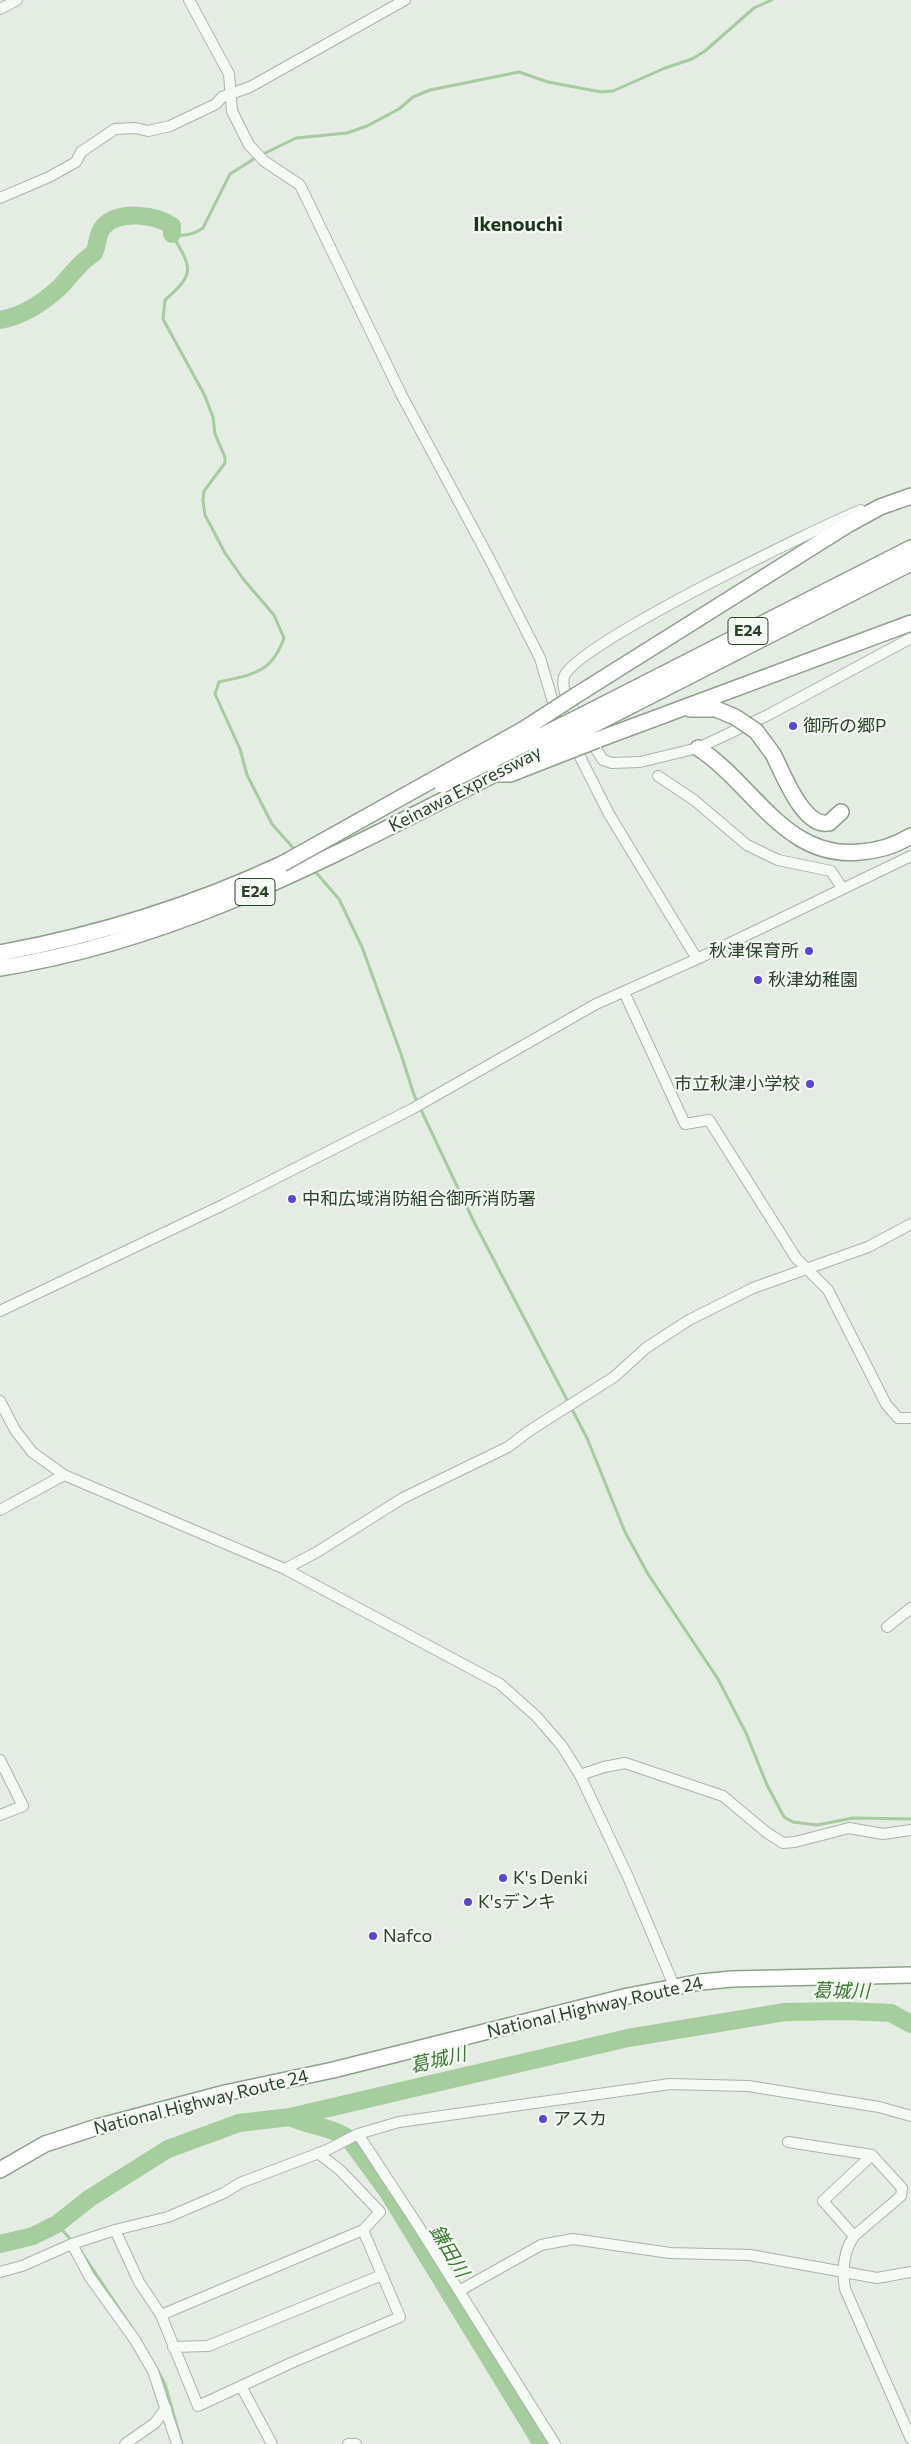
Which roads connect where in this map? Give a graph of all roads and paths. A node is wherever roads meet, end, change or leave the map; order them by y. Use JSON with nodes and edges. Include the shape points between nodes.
{"nodes":[{"id":1,"x":190,"y":0,"type":"edge"},
{"id":2,"x":405,"y":0,"type":"edge"},
{"id":3,"x":230,"y":96,"type":"junction"},
{"id":4,"x":0,"y":198,"type":"edge"},
{"id":5,"x":911,"y":496,"type":"edge"},
{"id":6,"x":911,"y":548,"type":"edge"},
{"id":7,"x":911,"y":563,"type":"edge"},
{"id":8,"x":911,"y":623,"type":"edge"},
{"id":9,"x":911,"y":638,"type":"edge"},
{"id":10,"x":671,"y":712,"type":"junction"},
{"id":11,"x":591,"y":727,"type":"junction"},
{"id":12,"x":698,"y":748,"type":"junction"},
{"id":13,"x":658,"y":776,"type":"dead end"},
{"id":14,"x":774,"y":819,"type":"junction"},
{"id":15,"x":911,"y":836,"type":"edge"},
{"id":16,"x":911,"y":856,"type":"edge"},
{"id":17,"x":282,"y":864,"type":"junction"},
{"id":18,"x":842,"y":888,"type":"junction"},
{"id":19,"x":0,"y":953,"type":"edge"},
{"id":20,"x":696,"y":959,"type":"junction"},
{"id":21,"x":0,"y":968,"type":"edge"},
{"id":22,"x":624,"y":992,"type":"junction"},
{"id":23,"x":911,"y":1224,"type":"edge"},
{"id":24,"x":807,"y":1269,"type":"junction"},
{"id":25,"x":0,"y":1311,"type":"edge"},
{"id":26,"x":0,"y":1401,"type":"edge"},
{"id":27,"x":911,"y":1418,"type":"edge"},
{"id":28,"x":64,"y":1475,"type":"junction"},
{"id":29,"x":0,"y":1510,"type":"edge"},
{"id":30,"x":285,"y":1569,"type":"junction"},
{"id":31,"x":911,"y":1608,"type":"edge"},
{"id":32,"x":886,"y":1627,"type":"dead end"},
{"id":33,"x":0,"y":1760,"type":"edge"},
{"id":34,"x":580,"y":1776,"type":"junction"},
{"id":35,"x":0,"y":1815,"type":"edge"},
{"id":36,"x":911,"y":1830,"type":"edge"},
{"id":37,"x":911,"y":1975,"type":"edge"},
{"id":38,"x":675,"y":1988,"type":"junction"},
{"id":39,"x":911,"y":2116,"type":"edge"},
{"id":40,"x":358,"y":2134,"type":"junction"},
{"id":41,"x":788,"y":2142,"type":"dead end"},
{"id":42,"x":322,"y":2151,"type":"junction"},
{"id":43,"x":872,"y":2155,"type":"junction"},
{"id":44,"x":0,"y":2170,"type":"edge"},
{"id":45,"x":115,"y":2230,"type":"junction"},
{"id":46,"x":363,"y":2230,"type":"junction"},
{"id":47,"x":854,"y":2236,"type":"junction"},
{"id":48,"x":72,"y":2244,"type":"junction"},
{"id":49,"x":0,"y":2272,"type":"edge"},
{"id":50,"x":911,"y":2272,"type":"edge"},
{"id":51,"x":842,"y":2273,"type":"junction"},
{"id":52,"x":382,"y":2275,"type":"junction"},
{"id":53,"x":459,"y":2291,"type":"junction"},
{"id":54,"x":161,"y":2315,"type":"junction"},
{"id":55,"x":173,"y":2347,"type":"junction"},
{"id":56,"x":241,"y":2386,"type":"junction"},
{"id":57,"x":166,"y":2408,"type":"junction"},
{"id":58,"x":911,"y":2439,"type":"edge"},
{"id":59,"x":125,"y":2444,"type":"edge"},
{"id":60,"x":177,"y":2444,"type":"edge"},
{"id":61,"x":272,"y":2444,"type":"edge"},
{"id":62,"x":348,"y":2444,"type":"edge"},
{"id":63,"x":356,"y":2444,"type":"edge"},
{"id":64,"x":555,"y":2444,"type":"edge"}],
"edges":[{"from":1,"to":3,"type":"street","via":[[228,74]]},
{"from":2,"to":3,"type":"street"},
{"from":3,"to":4,"type":"street","via":[[222,97],[216,104],[170,126],[148,131],[115,129],[81,152],[76,162]]},
{"from":3,"to":20,"type":"street","via":[[232,111],[249,145],[264,161],[300,185],[401,394],[540,658],[554,702],[605,806]]},
{"from":5,"to":12,"type":"street","via":[[859,511],[816,530],[627,628],[568,667],[564,676],[566,693],[602,760],[640,762]]},
{"from":5,"to":17,"type":"highway","bridge":true,"via":[[880,507],[849,524],[524,729]]},
{"from":6,"to":11,"type":"highway","name":"Keinawa Expressway","number":"E24"},
{"from":7,"to":11,"type":"highway","name":"Keinawa Expressway","number":"E24"},
{"from":8,"to":10,"type":"highway"},
{"from":9,"to":12,"type":"street","via":[[768,715]]},
{"from":10,"to":11,"type":"highway"},
{"from":10,"to":14,"type":"highway","bridge":true,"via":[[716,709],[734,717],[756,731],[810,818],[829,823],[841,812],[834,825],[818,831],[794,829]]},
{"from":11,"to":17,"type":"highway","name":"Keinawa Expressway","number":"E24","bridge":true},
{"from":11,"to":21,"type":"highway","name":"Keinawa Expressway","number":"E24","bridge":true,"via":[[510,774],[495,774],[299,872],[204,913],[81,952]]},
{"from":12,"to":14,"type":"highway","via":[[716,761]]},
{"from":13,"to":18,"type":"street","via":[[694,800],[747,845],[778,860],[831,871]]},
{"from":14,"to":15,"type":"highway","via":[[807,843],[832,852],[872,851]]},
{"from":16,"to":18,"type":"street"},
{"from":17,"to":19,"type":"highway","name":"Keinawa Expressway","number":"E24","via":[[240,883],[127,923]]},
{"from":18,"to":20,"type":"street"},
{"from":20,"to":22,"type":"street"},
{"from":22,"to":24,"type":"street","via":[[685,1124],[710,1120],[796,1258]]},
{"from":22,"to":25,"type":"street","via":[[526,1043],[412,1109],[225,1204]]},
{"from":23,"to":24,"type":"street","via":[[868,1248]]},
{"from":24,"to":27,"type":"street","via":[[828,1290],[886,1404],[898,1418]]},
{"from":24,"to":30,"type":"street","via":[[753,1288],[688,1320],[646,1348],[614,1377],[508,1447],[403,1498]]},
{"from":26,"to":28,"type":"street","via":[[15,1430],[32,1452]]},
{"from":28,"to":29,"type":"street"},
{"from":28,"to":30,"type":"street"},
{"from":30,"to":34,"type":"street","via":[[500,1684],[536,1716],[562,1746]]},
{"from":31,"to":32,"type":"street"},
{"from":33,"to":35,"type":"street","via":[[23,1806]]},
{"from":34,"to":36,"type":"street","via":[[625,1763],[724,1796],[783,1843],[849,1828],[883,1834]]},
{"from":34,"to":38,"type":"street","via":[[628,1877]]},
{"from":37,"to":38,"type":"highway","name":"National Highway Route 24","via":[[732,1979]]},
{"from":38,"to":44,"type":"highway","name":"National Highway Route 24","via":[[628,1996],[97,2127],[45,2144]]},
{"from":39,"to":40,"type":"street","via":[[879,2107],[748,2086],[670,2084],[399,2122]]},
{"from":40,"to":42,"type":"street"},
{"from":40,"to":53,"type":"street"},
{"from":41,"to":43,"type":"street"},
{"from":42,"to":45,"type":"street","via":[[240,2183],[168,2217]]},
{"from":42,"to":46,"type":"street","via":[[380,2212]]},
{"from":43,"to":47,"type":"street","via":[[823,2201]]},
{"from":43,"to":47,"type":"street","via":[[902,2188],[901,2196]]},
{"from":45,"to":48,"type":"street"},
{"from":45,"to":54,"type":"street","via":[[139,2282]]},
{"from":46,"to":52,"type":"street"},
{"from":46,"to":54,"type":"street"},
{"from":47,"to":51,"type":"street","via":[[848,2244]]},
{"from":48,"to":49,"type":"street"},
{"from":48,"to":57,"type":"street","via":[[89,2276],[153,2371]]},
{"from":50,"to":51,"type":"street","via":[[877,2278]]},
{"from":51,"to":53,"type":"street","via":[[750,2255],[670,2253],[573,2239],[540,2245]]},
{"from":51,"to":58,"type":"street","via":[[845,2289]]},
{"from":52,"to":55,"type":"street","via":[[208,2346]]},
{"from":52,"to":56,"type":"street","via":[[400,2317]]},
{"from":53,"to":64,"type":"street"},
{"from":54,"to":55,"type":"street"},
{"from":55,"to":56,"type":"street","via":[[198,2406]]},
{"from":56,"to":61,"type":"street"},
{"from":57,"to":59,"type":"street","via":[[155,2422]]},
{"from":57,"to":60,"type":"street"},
{"from":62,"to":63,"type":"street"}]}
